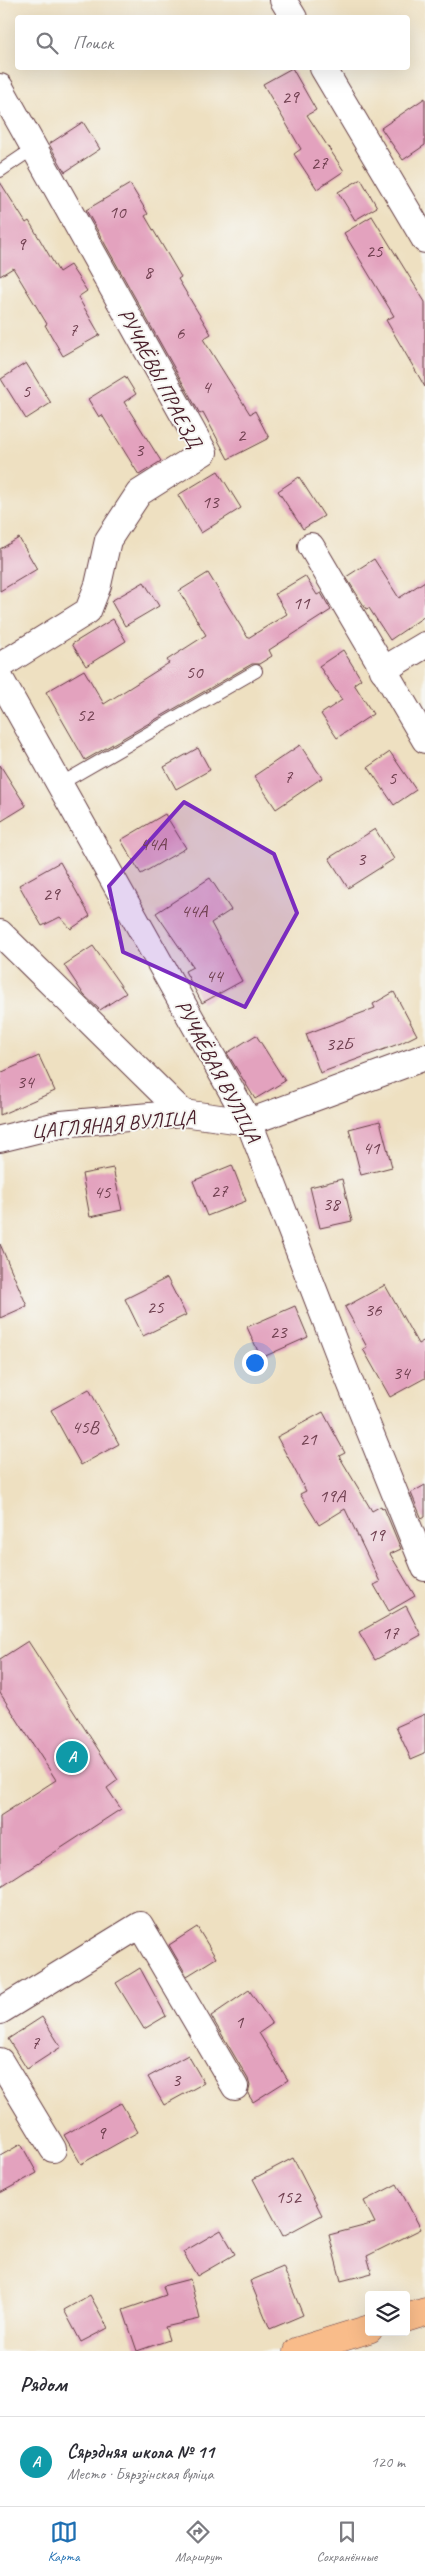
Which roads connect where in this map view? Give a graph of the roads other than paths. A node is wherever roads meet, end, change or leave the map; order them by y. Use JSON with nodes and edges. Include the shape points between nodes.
{"nodes":[{"id":1,"x":283,"y":0,"type":"edge"},
{"id":2,"x":292,"y":15,"type":"edge"},
{"id":3,"x":324,"y":70,"type":"edge"},
{"id":4,"x":0,"y":87,"type":"edge"},
{"id":5,"x":34,"y":148,"type":"junction"},
{"id":6,"x":0,"y":171,"type":"edge"},
{"id":7,"x":425,"y":240,"type":"edge"},
{"id":8,"x":311,"y":546,"type":"dead end"},
{"id":9,"x":425,"y":645,"type":"edge"},
{"id":10,"x":0,"y":666,"type":"edge"},
{"id":11,"x":384,"y":670,"type":"junction"},
{"id":12,"x":256,"y":671,"type":"dead end"},
{"id":13,"x":0,"y":678,"type":"edge"},
{"id":14,"x":425,"y":740,"type":"edge"},
{"id":15,"x":60,"y":784,"type":"junction"},
{"id":16,"x":4,"y":943,"type":"edge"},
{"id":17,"x":425,"y":1057,"type":"edge"},
{"id":18,"x":183,"y":1113,"type":"junction"},
{"id":19,"x":249,"y":1122,"type":"junction"},
{"id":20,"x":0,"y":1138,"type":"edge"},
{"id":21,"x":425,"y":1568,"type":"edge"},
{"id":22,"x":0,"y":2011,"type":"edge"},
{"id":23,"x":0,"y":2062,"type":"edge"},
{"id":24,"x":235,"y":2086,"type":"dead end"},
{"id":25,"x":53,"y":2149,"type":"dead end"},
{"id":26,"x":425,"y":2312,"type":"edge"},
{"id":27,"x":410,"y":2317,"type":"edge"},
{"id":28,"x":365,"y":2330,"type":"edge"},
{"id":29,"x":298,"y":2351,"type":"edge"}],
"edges":[{"from":1,"to":2,"type":"street"},
{"from":3,"to":7,"type":"street"},
{"from":4,"to":5,"type":"street","name":"РУЧАЁВЫ ПРАЕЗД"},
{"from":5,"to":6,"type":"lane"},
{"from":5,"to":10,"type":"street","name":"РУЧАЁВЫ ПРАЕЗД","via":[[204,452],[139,493],[108,540],[98,585],[88,611]]},
{"from":8,"to":11,"type":"street"},
{"from":9,"to":11,"type":"street"},
{"from":11,"to":14,"type":"street"},
{"from":12,"to":15,"type":"lane"},
{"from":13,"to":15,"type":"street","name":"РУЧАЁВАЯ ВУЛІЦА"},
{"from":15,"to":19,"type":"street","name":"РУЧАЁВАЯ ВУЛІЦА"},
{"from":16,"to":18,"type":"street"},
{"from":17,"to":19,"type":"street","name":"ЦАГЛЯНАЯ ВУЛІЦА"},
{"from":18,"to":19,"type":"street","name":"ЦАГЛЯНАЯ ВУЛІЦА"},
{"from":18,"to":20,"type":"street","name":"ЦАГЛЯНАЯ ВУЛІЦА","via":[[60,1124]]},
{"from":19,"to":21,"type":"street","name":"РУЧАЁВАЯ ВУЛІЦА"},
{"from":22,"to":24,"type":"street","via":[[140,1924]]},
{"from":23,"to":25,"type":"street"},
{"from":26,"to":27,"type":"main road"},
{"from":28,"to":29,"type":"main road"}]}
